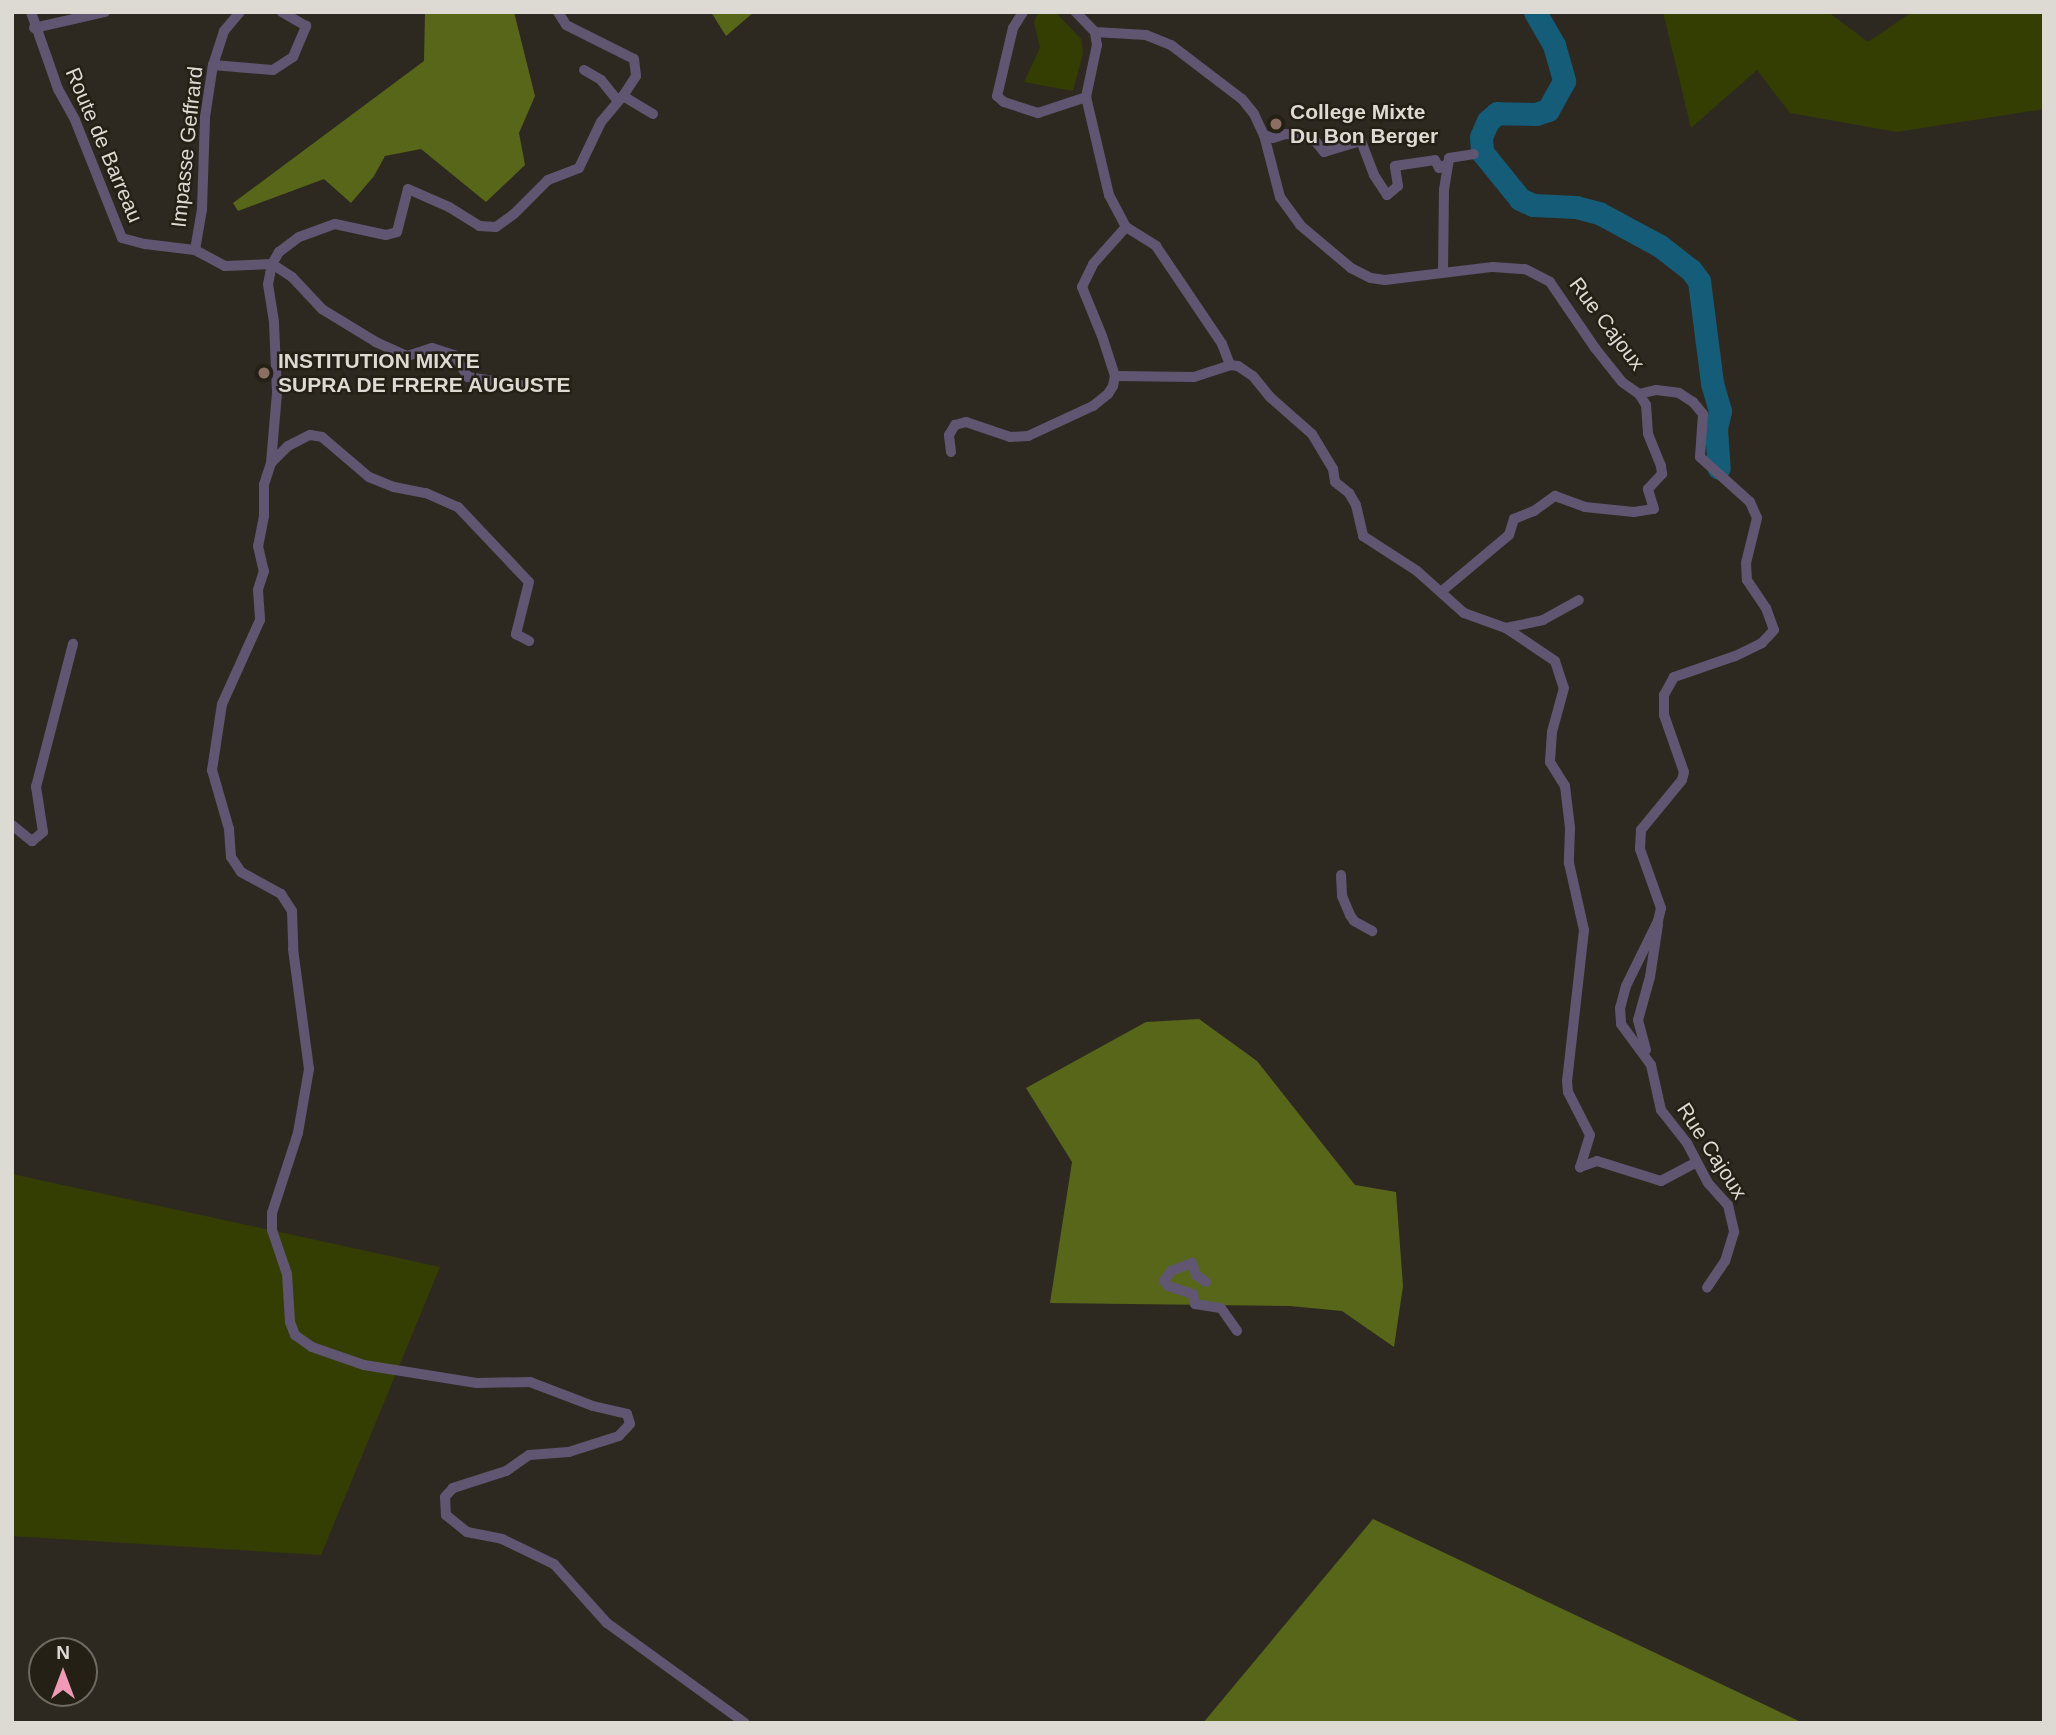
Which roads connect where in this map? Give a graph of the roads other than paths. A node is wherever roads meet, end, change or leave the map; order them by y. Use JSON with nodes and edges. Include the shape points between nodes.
{"nodes":[{"id":1,"x":31,"y":12,"type":"edge"},
{"id":2,"x":105,"y":12,"type":"edge"},
{"id":3,"x":240,"y":12,"type":"edge"},
{"id":4,"x":282,"y":12,"type":"edge"},
{"id":5,"x":558,"y":12,"type":"edge"},
{"id":6,"x":1023,"y":12,"type":"edge"},
{"id":7,"x":1076,"y":12,"type":"edge"},
{"id":8,"x":34,"y":28,"type":"junction"},
{"id":9,"x":1095,"y":32,"type":"junction"},
{"id":10,"x":213,"y":65,"type":"junction"},
{"id":11,"x":584,"y":70,"type":"dead end"},
{"id":12,"x":1086,"y":97,"type":"junction"},
{"id":13,"x":621,"y":99,"type":"junction"},
{"id":14,"x":653,"y":114,"type":"dead end"},
{"id":15,"x":1264,"y":135,"type":"junction"},
{"id":16,"x":1474,"y":153,"type":"dead end"},
{"id":17,"x":1448,"y":164,"type":"junction"},
{"id":18,"x":1126,"y":228,"type":"junction"},
{"id":19,"x":195,"y":250,"type":"junction"},
{"id":20,"x":272,"y":264,"type":"junction"},
{"id":21,"x":1443,"y":272,"type":"junction"},
{"id":22,"x":1230,"y":365,"type":"junction"},
{"id":23,"x":1115,"y":376,"type":"junction"},
{"id":24,"x":527,"y":386,"type":"dead end"},
{"id":25,"x":1639,"y":394,"type":"junction"},
{"id":26,"x":951,"y":452,"type":"dead end"},
{"id":27,"x":271,"y":463,"type":"junction"},
{"id":28,"x":1442,"y":591,"type":"junction"},
{"id":29,"x":1579,"y":600,"type":"dead end"},
{"id":30,"x":1506,"y":628,"type":"junction"},
{"id":31,"x":529,"y":641,"type":"dead end"},
{"id":32,"x":73,"y":644,"type":"dead end"},
{"id":33,"x":12,"y":825,"type":"edge"},
{"id":34,"x":1341,"y":874,"type":"dead end"},
{"id":35,"x":1658,"y":922,"type":"junction"},
{"id":36,"x":1372,"y":931,"type":"dead end"},
{"id":37,"x":1651,"y":1065,"type":"junction"},
{"id":38,"x":1696,"y":1162,"type":"junction"},
{"id":39,"x":1206,"y":1282,"type":"dead end"},
{"id":40,"x":1707,"y":1289,"type":"dead end"},
{"id":41,"x":1237,"y":1331,"type":"dead end"},
{"id":42,"x":745,"y":1723,"type":"edge"}],
"edges":[{"from":1,"to":8,"type":"street","name":"Route de Barreau"},
{"from":2,"to":8,"type":"street"},
{"from":3,"to":10,"type":"street","name":"Impasse Geffrard","via":[[224,31]]},
{"from":4,"to":10,"type":"street","via":[[306,26],[293,57],[273,70]]},
{"from":5,"to":13,"type":"street","via":[[566,25],[634,59],[636,76]]},
{"from":6,"to":12,"type":"street","via":[[1013,28],[998,96],[1038,113]]},
{"from":7,"to":9,"type":"street"},
{"from":8,"to":19,"type":"street","name":"Route de Barreau","via":[[122,238]]},
{"from":9,"to":12,"type":"street","via":[[1097,45]]},
{"from":9,"to":15,"type":"street","name":"Rue Cajoux","via":[[1146,35],[1171,45],[1242,99]]},
{"from":10,"to":19,"type":"street","name":"Impasse Geffrard"},
{"from":11,"to":13,"type":"street"},
{"from":12,"to":18,"type":"street","via":[[1109,195]]},
{"from":13,"to":14,"type":"street"},
{"from":13,"to":20,"type":"street","via":[[601,122],[579,168],[548,180],[496,227],[479,226],[408,189],[397,232],[386,235],[335,224],[299,237],[279,252]]},
{"from":15,"to":17,"type":"street","via":[[1300,135],[1316,142],[1324,152],[1361,141],[1387,195],[1398,186],[1395,166],[1435,160],[1439,168]]},
{"from":15,"to":21,"type":"street","name":"Rue Cajoux","via":[[1280,197],[1300,225],[1332,256],[1371,278]]},
{"from":16,"to":17,"type":"street","via":[[1449,158]]},
{"from":17,"to":21,"type":"street"},
{"from":18,"to":22,"type":"street","via":[[1156,246],[1222,344]]},
{"from":18,"to":23,"type":"street","via":[[1093,264],[1082,287]]},
{"from":19,"to":20,"type":"street","name":"Route de Barreau","via":[[225,266]]},
{"from":20,"to":24,"type":"street","via":[[322,309],[376,342],[407,356],[432,348],[454,355],[468,377]]},
{"from":20,"to":27,"type":"street","via":[[268,284],[276,393]]},
{"from":21,"to":25,"type":"street","name":"Rue Cajoux","via":[[1525,269],[1550,282],[1622,382]]},
{"from":22,"to":23,"type":"street","via":[[1194,377]]},
{"from":22,"to":28,"type":"street","via":[[1253,376],[1269,397],[1312,434],[1333,469],[1335,482],[1356,505],[1363,536]]},
{"from":23,"to":26,"type":"street","via":[[1108,394],[1093,406],[1028,436],[1010,437],[966,422],[955,425],[949,435]]},
{"from":25,"to":28,"type":"street","via":[[1661,466],[1662,474],[1648,489],[1654,509],[1634,512],[1585,507],[1555,496],[1514,519],[1509,535]]},
{"from":25,"to":35,"type":"street","name":"Rue Cajoux","via":[[1656,390],[1679,393],[1703,414],[1700,457],[1750,502],[1756,518],[1746,580],[1766,608],[1774,630],[1762,643],[1735,656],[1674,677],[1664,695],[1664,715],[1684,772],[1641,830],[1639,840],[1661,908]]},
{"from":27,"to":31,"type":"street","via":[[288,446],[310,435],[322,437],[369,477],[457,507],[529,582],[516,634]]},
{"from":27,"to":42,"type":"street","via":[[264,485],[258,546],[264,571],[258,590],[260,620],[222,704],[212,770],[229,829],[231,858],[241,872],[281,894],[292,911],[309,1069],[298,1133],[272,1213],[272,1230],[287,1274],[290,1322],[295,1335],[312,1347],[364,1365],[477,1383],[530,1382],[627,1414],[630,1424],[619,1436],[569,1452],[529,1455],[506,1471],[453,1488],[445,1497],[446,1515],[467,1532],[502,1539],[554,1564],[607,1623]]},
{"from":28,"to":30,"type":"street","via":[[1464,612]]},
{"from":29,"to":30,"type":"street","via":[[1543,620]]},
{"from":30,"to":38,"type":"street","via":[[1555,661],[1564,688],[1552,732],[1550,762],[1565,786],[1569,863],[1584,930],[1567,1081],[1590,1135],[1580,1167],[1597,1161],[1661,1181]]},
{"from":32,"to":33,"type":"street","via":[[36,787],[43,832],[32,841]]},
{"from":34,"to":36,"type":"street","via":[[1342,895],[1350,915]]},
{"from":35,"to":37,"type":"street","via":[[1650,977],[1637,1020]]},
{"from":35,"to":37,"type":"street","name":"Rue Cajoux","via":[[1635,963],[1620,1008],[1621,1024]]},
{"from":37,"to":38,"type":"street","name":"Rue Cajoux","via":[[1661,1110]]},
{"from":38,"to":40,"type":"street","name":"Rue Cajoux","via":[[1728,1205],[1734,1232],[1725,1261]]},
{"from":39,"to":41,"type":"street","via":[[1196,1275],[1192,1263],[1171,1271],[1164,1282],[1193,1294],[1195,1304],[1221,1308]]}]}
